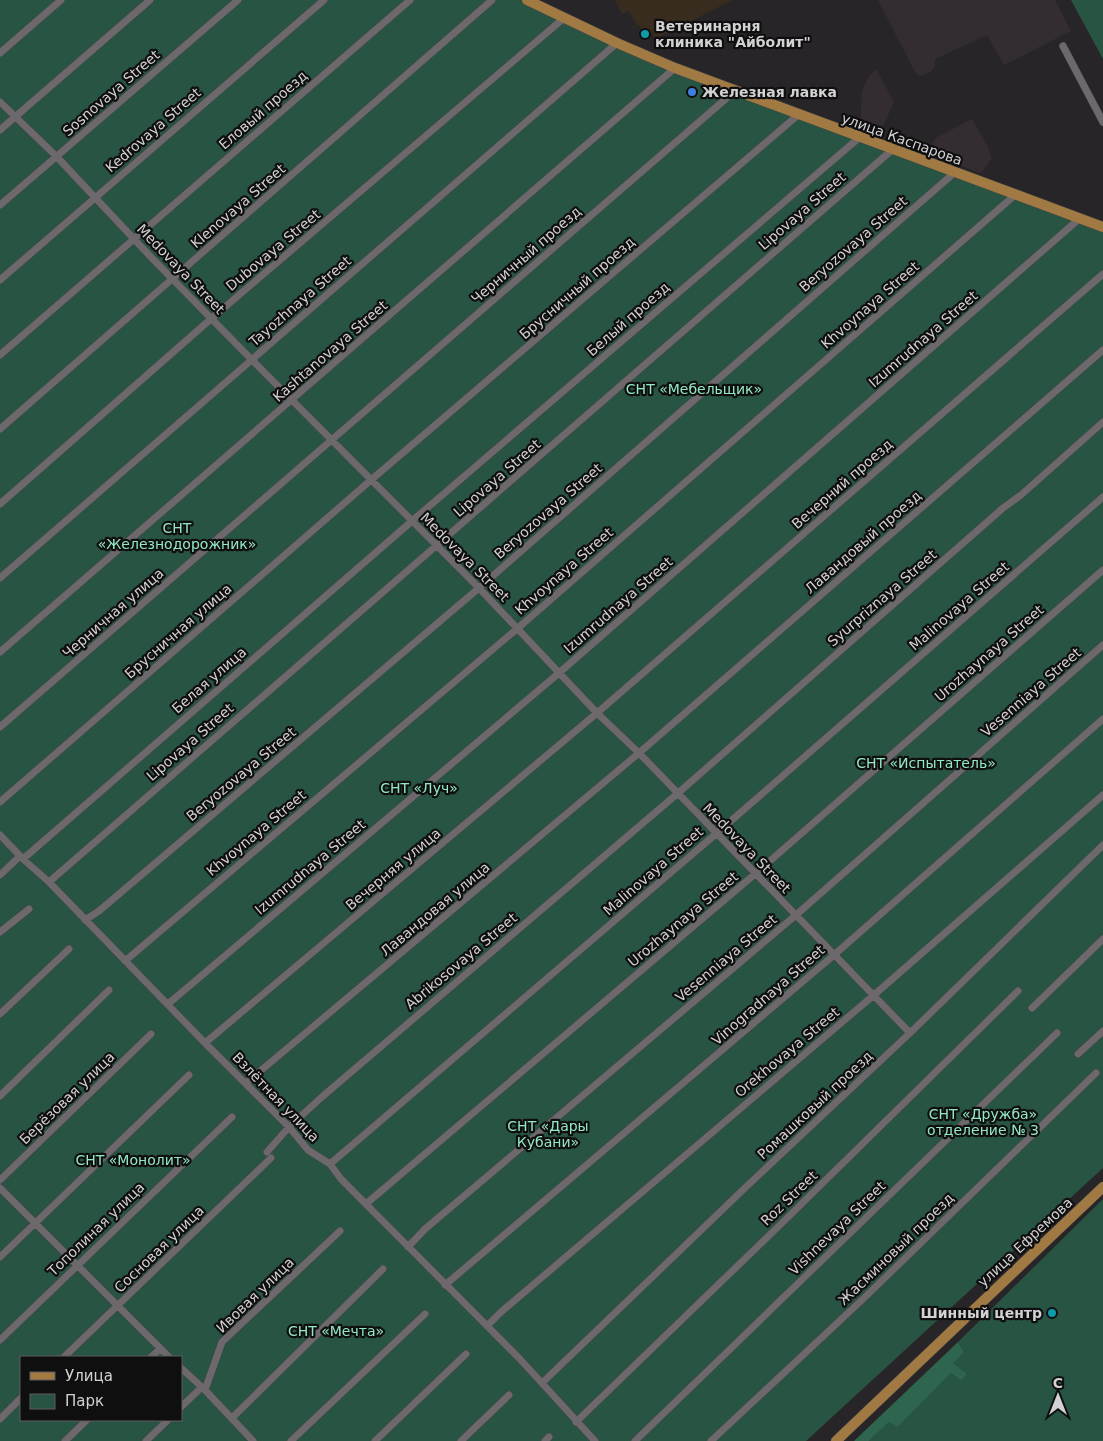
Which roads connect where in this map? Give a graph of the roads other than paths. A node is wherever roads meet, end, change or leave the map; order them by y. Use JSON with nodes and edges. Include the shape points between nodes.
{"nodes":[{"id":1,"x":61,"y":0,"type":"edge"},
{"id":2,"x":150,"y":0,"type":"edge"},
{"id":3,"x":238,"y":0,"type":"edge"},
{"id":4,"x":324,"y":0,"type":"edge"},
{"id":5,"x":410,"y":0,"type":"edge"},
{"id":6,"x":492,"y":0,"type":"edge"},
{"id":7,"x":527,"y":0,"type":"edge"},
{"id":8,"x":564,"y":18,"type":"junction"},
{"id":9,"x":617,"y":43,"type":"junction"},
{"id":10,"x":1063,"y":46,"type":"dead end"},
{"id":11,"x":0,"y":53,"type":"edge"},
{"id":12,"x":675,"y":68,"type":"junction"},
{"id":13,"x":736,"y":90,"type":"junction"},
{"id":14,"x":0,"y":102,"type":"edge"},
{"id":15,"x":798,"y":115,"type":"junction"},
{"id":16,"x":15,"y":117,"type":"junction"},
{"id":17,"x":1103,"y":122,"type":"edge"},
{"id":18,"x":0,"y":130,"type":"edge"},
{"id":19,"x":860,"y":137,"type":"junction"},
{"id":20,"x":892,"y":150,"type":"junction"},
{"id":21,"x":56,"y":156,"type":"junction"},
{"id":22,"x":954,"y":173,"type":"junction"},
{"id":23,"x":1015,"y":195,"type":"junction"},
{"id":24,"x":95,"y":197,"type":"junction"},
{"id":25,"x":0,"y":205,"type":"edge"},
{"id":26,"x":1079,"y":219,"type":"junction"},
{"id":27,"x":1103,"y":227,"type":"edge"},
{"id":28,"x":134,"y":239,"type":"junction"},
{"id":29,"x":1103,"y":274,"type":"edge"},
{"id":30,"x":172,"y":279,"type":"junction"},
{"id":31,"x":0,"y":280,"type":"edge"},
{"id":32,"x":212,"y":318,"type":"junction"},
{"id":33,"x":1103,"y":350,"type":"edge"},
{"id":34,"x":0,"y":355,"type":"edge"},
{"id":35,"x":251,"y":359,"type":"junction"},
{"id":36,"x":292,"y":400,"type":"junction"},
{"id":37,"x":1103,"y":422,"type":"edge"},
{"id":38,"x":0,"y":430,"type":"edge"},
{"id":39,"x":332,"y":439,"type":"junction"},
{"id":40,"x":371,"y":480,"type":"junction"},
{"id":41,"x":1103,"y":497,"type":"edge"},
{"id":42,"x":0,"y":504,"type":"edge"},
{"id":43,"x":412,"y":520,"type":"junction"},
{"id":44,"x":436,"y":547,"type":"junction"},
{"id":45,"x":1103,"y":570,"type":"edge"},
{"id":46,"x":0,"y":578,"type":"edge"},
{"id":47,"x":479,"y":588,"type":"junction"},
{"id":48,"x":518,"y":628,"type":"junction"},
{"id":49,"x":1103,"y":645,"type":"edge"},
{"id":50,"x":0,"y":652,"type":"edge"},
{"id":51,"x":559,"y":672,"type":"junction"},
{"id":52,"x":597,"y":713,"type":"junction"},
{"id":53,"x":1103,"y":719,"type":"edge"},
{"id":54,"x":0,"y":727,"type":"edge"},
{"id":55,"x":639,"y":753,"type":"junction"},
{"id":56,"x":677,"y":794,"type":"junction"},
{"id":57,"x":1103,"y":795,"type":"edge"},
{"id":58,"x":0,"y":802,"type":"edge"},
{"id":59,"x":717,"y":833,"type":"junction"},
{"id":60,"x":0,"y":835,"type":"edge"},
{"id":61,"x":1103,"y":845,"type":"edge"},
{"id":62,"x":21,"y":857,"type":"junction"},
{"id":63,"x":756,"y":874,"type":"junction"},
{"id":64,"x":0,"y":875,"type":"edge"},
{"id":65,"x":49,"y":882,"type":"junction"},
{"id":66,"x":29,"y":909,"type":"dead end"},
{"id":67,"x":796,"y":915,"type":"junction"},
{"id":68,"x":86,"y":920,"type":"junction"},
{"id":69,"x":0,"y":932,"type":"edge"},
{"id":70,"x":1103,"y":939,"type":"edge"},
{"id":71,"x":69,"y":949,"type":"dead end"},
{"id":72,"x":834,"y":955,"type":"junction"},
{"id":73,"x":125,"y":961,"type":"junction"},
{"id":74,"x":109,"y":990,"type":"dead end"},
{"id":75,"x":1018,"y":991,"type":"dead end"},
{"id":76,"x":874,"y":995,"type":"junction"},
{"id":77,"x":168,"y":1004,"type":"junction"},
{"id":78,"x":1032,"y":1008,"type":"dead end"},
{"id":79,"x":0,"y":1014,"type":"edge"},
{"id":80,"x":1103,"y":1031,"type":"edge"},
{"id":81,"x":910,"y":1033,"type":"junction"},
{"id":82,"x":151,"y":1034,"type":"dead end"},
{"id":83,"x":1057,"y":1034,"type":"dead end"},
{"id":84,"x":205,"y":1043,"type":"junction"},
{"id":85,"x":1078,"y":1054,"type":"dead end"},
{"id":86,"x":1096,"y":1073,"type":"dead end"},
{"id":87,"x":189,"y":1074,"type":"dead end"},
{"id":88,"x":246,"y":1083,"type":"junction"},
{"id":89,"x":0,"y":1096,"type":"edge"},
{"id":90,"x":232,"y":1117,"type":"dead end"},
{"id":91,"x":289,"y":1127,"type":"junction"},
{"id":92,"x":269,"y":1155,"type":"joint"},
{"id":93,"x":330,"y":1164,"type":"junction"},
{"id":94,"x":0,"y":1180,"type":"edge"},
{"id":95,"x":1103,"y":1187,"type":"edge"},
{"id":96,"x":0,"y":1188,"type":"edge"},
{"id":97,"x":367,"y":1204,"type":"junction"},
{"id":98,"x":35,"y":1222,"type":"junction"},
{"id":99,"x":340,"y":1231,"type":"dead end"},
{"id":100,"x":408,"y":1247,"type":"junction"},
{"id":101,"x":0,"y":1257,"type":"edge"},
{"id":102,"x":77,"y":1265,"type":"junction"},
{"id":103,"x":383,"y":1270,"type":"dead end"},
{"id":104,"x":446,"y":1285,"type":"junction"},
{"id":105,"x":117,"y":1306,"type":"junction"},
{"id":106,"x":425,"y":1314,"type":"dead end"},
{"id":107,"x":487,"y":1326,"type":"junction"},
{"id":108,"x":0,"y":1340,"type":"edge"},
{"id":109,"x":160,"y":1349,"type":"junction"},
{"id":110,"x":466,"y":1354,"type":"dead end"},
{"id":111,"x":65,"y":1356,"type":"edge"},
{"id":112,"x":152,"y":1356,"type":"edge"},
{"id":113,"x":168,"y":1356,"type":"edge"},
{"id":114,"x":182,"y":1369,"type":"edge"},
{"id":115,"x":542,"y":1383,"type":"junction"},
{"id":116,"x":204,"y":1388,"type":"junction"},
{"id":117,"x":509,"y":1395,"type":"dead end"},
{"id":118,"x":20,"y":1399,"type":"edge"},
{"id":119,"x":182,"y":1406,"type":"edge"},
{"id":120,"x":232,"y":1418,"type":"junction"},
{"id":121,"x":0,"y":1419,"type":"edge"},
{"id":122,"x":86,"y":1421,"type":"edge"},
{"id":123,"x":167,"y":1421,"type":"edge"},
{"id":124,"x":576,"y":1422,"type":"junction"},
{"id":125,"x":65,"y":1441,"type":"edge"},
{"id":126,"x":146,"y":1441,"type":"edge"},
{"id":127,"x":253,"y":1441,"type":"edge"},
{"id":128,"x":291,"y":1441,"type":"edge"},
{"id":129,"x":375,"y":1441,"type":"edge"},
{"id":130,"x":461,"y":1441,"type":"edge"},
{"id":131,"x":595,"y":1441,"type":"edge"},
{"id":132,"x":635,"y":1441,"type":"edge"},
{"id":133,"x":711,"y":1441,"type":"edge"},
{"id":134,"x":836,"y":1441,"type":"edge"}],
"edges":[{"from":1,"to":11,"type":"street"},
{"from":2,"to":16,"type":"street"},
{"from":3,"to":21,"type":"street","name":"Sosnovaya Street"},
{"from":4,"to":24,"type":"street","name":"Kedrovaya Street"},
{"from":5,"to":28,"type":"street","name":"Еловый проезд"},
{"from":6,"to":30,"type":"street","name":"Klenovaya Street"},
{"from":7,"to":8,"type":"main road","name":"улица Каспарова"},
{"from":8,"to":9,"type":"main road","name":"улица Каспарова"},
{"from":8,"to":32,"type":"street","name":"Dubovaya Street"},
{"from":9,"to":12,"type":"main road","name":"улица Каспарова"},
{"from":9,"to":35,"type":"street","name":"Tayozhnaya Street"},
{"from":10,"to":17,"type":"street"},
{"from":12,"to":13,"type":"main road","name":"улица Каспарова"},
{"from":12,"to":36,"type":"street","name":"Kashtanovaya Street"},
{"from":13,"to":15,"type":"main road","name":"улица Каспарова"},
{"from":13,"to":39,"type":"street","name":"Черничный проезд"},
{"from":14,"to":16,"type":"street","name":"Medovaya Street"},
{"from":15,"to":19,"type":"main road","name":"улица Каспарова"},
{"from":15,"to":40,"type":"street","name":"Брусничный проезд"},
{"from":16,"to":18,"type":"street"},
{"from":16,"to":21,"type":"street","name":"Medovaya Street"},
{"from":19,"to":20,"type":"main road","name":"улица Каспарова"},
{"from":19,"to":43,"type":"street","name":"Белый проезд"},
{"from":20,"to":22,"type":"main road","name":"улица Каспарова"},
{"from":20,"to":44,"type":"street","name":"Lipovaya Street"},
{"from":21,"to":24,"type":"street","name":"Medovaya Street"},
{"from":21,"to":25,"type":"street","name":"Sosnovaya Street"},
{"from":22,"to":23,"type":"main road","name":"улица Каспарова"},
{"from":22,"to":47,"type":"street","name":"Beryozovaya Street"},
{"from":23,"to":26,"type":"main road","name":"улица Каспарова"},
{"from":23,"to":48,"type":"street","name":"Khvoynaya Street"},
{"from":24,"to":28,"type":"street","name":"Medovaya Street"},
{"from":24,"to":31,"type":"street","name":"Kedrovaya Street"},
{"from":26,"to":27,"type":"main road","name":"улица Каспарова"},
{"from":26,"to":51,"type":"street","name":"Izumrudnaya Street"},
{"from":28,"to":30,"type":"street","name":"Medovaya Street"},
{"from":28,"to":34,"type":"street","name":"Еловый проезд"},
{"from":29,"to":52,"type":"street","name":"Вечерний проезд"},
{"from":30,"to":32,"type":"street","name":"Medovaya Street"},
{"from":30,"to":38,"type":"street","name":"Klenovaya Street"},
{"from":32,"to":35,"type":"street","name":"Medovaya Street"},
{"from":32,"to":42,"type":"street","name":"Dubovaya Street"},
{"from":33,"to":55,"type":"street","name":"Лавандовый проезд"},
{"from":35,"to":36,"type":"street","name":"Medovaya Street"},
{"from":35,"to":46,"type":"street","name":"Tayozhnaya Street"},
{"from":36,"to":39,"type":"street","name":"Medovaya Street"},
{"from":36,"to":50,"type":"street","name":"Kashtanovaya Street"},
{"from":37,"to":56,"type":"street","name":"Syurpriznaya Street"},
{"from":39,"to":40,"type":"street","name":"Medovaya Street"},
{"from":39,"to":54,"type":"street","name":"Черничная улица"},
{"from":40,"to":43,"type":"street","name":"Medovaya Street"},
{"from":40,"to":58,"type":"street","name":"Брусничная улица"},
{"from":41,"to":59,"type":"street","name":"Malinovaya Street"},
{"from":43,"to":44,"type":"street","name":"Medovaya Street"},
{"from":43,"to":62,"type":"street","name":"Белая улица"},
{"from":44,"to":47,"type":"street","name":"Medovaya Street"},
{"from":44,"to":65,"type":"street","name":"Lipovaya Street"},
{"from":45,"to":63,"type":"street","name":"Urozhaynaya Street"},
{"from":47,"to":48,"type":"street","name":"Medovaya Street"},
{"from":47,"to":68,"type":"street","name":"Beryozovaya Street"},
{"from":48,"to":51,"type":"street","name":"Medovaya Street"},
{"from":48,"to":73,"type":"street","name":"Khvoynaya Street"},
{"from":49,"to":67,"type":"street","name":"Vesenniaya Street"},
{"from":51,"to":52,"type":"street","name":"Medovaya Street"},
{"from":51,"to":77,"type":"street","name":"Izumrudnaya Street"},
{"from":52,"to":55,"type":"street","name":"Medovaya Street"},
{"from":52,"to":84,"type":"street","name":"Вечерняя улица"},
{"from":53,"to":72,"type":"street","name":"Vinogradnaya Street"},
{"from":55,"to":56,"type":"street","name":"Medovaya Street"},
{"from":55,"to":88,"type":"street","name":"Лавандовая улица"},
{"from":56,"to":59,"type":"street","name":"Medovaya Street"},
{"from":56,"to":91,"type":"street","name":"Abrikosovaya Street"},
{"from":57,"to":76,"type":"street","name":"Orekhovaya Street"},
{"from":59,"to":63,"type":"street","name":"Medovaya Street"},
{"from":59,"to":93,"type":"street","name":"Malinovaya Street"},
{"from":60,"to":62,"type":"street","name":"Взлётная улица"},
{"from":61,"to":81,"type":"street","name":"Ромашковый проезд"},
{"from":62,"to":64,"type":"street","name":"Белая улица"},
{"from":62,"to":65,"type":"street","name":"Взлётная улица"},
{"from":63,"to":67,"type":"street","name":"Medovaya Street"},
{"from":63,"to":97,"type":"street","name":"Urozhaynaya Street"},
{"from":65,"to":68,"type":"street","name":"Взлётная улица"},
{"from":66,"to":69,"type":"street"},
{"from":67,"to":72,"type":"street","name":"Medovaya Street"},
{"from":67,"to":100,"type":"street","name":"Vesenniaya Street","via":[[425,1229]]},
{"from":68,"to":73,"type":"street","name":"Взлётная улица"},
{"from":70,"to":78,"type":"street"},
{"from":71,"to":79,"type":"street"},
{"from":72,"to":76,"type":"street","name":"Medovaya Street"},
{"from":72,"to":104,"type":"street","name":"Vinogradnaya Street"},
{"from":73,"to":77,"type":"street","name":"Взлётная улица"},
{"from":74,"to":89,"type":"street"},
{"from":75,"to":124,"type":"street","name":"Roz Street"},
{"from":76,"to":81,"type":"street","name":"Medovaya Street"},
{"from":76,"to":107,"type":"street","name":"Orekhovaya Street"},
{"from":77,"to":84,"type":"street","name":"Взлётная улица"},
{"from":80,"to":85,"type":"street"},
{"from":81,"to":115,"type":"street","name":"Ромашковый проезд"},
{"from":82,"to":94,"type":"street","name":"Берёзовая улица"},
{"from":83,"to":132,"type":"street","name":"Vishnevaya Street"},
{"from":84,"to":88,"type":"street","name":"Взлётная улица"},
{"from":86,"to":133,"type":"street","name":"Жасминовый проезд"},
{"from":87,"to":98,"type":"street"},
{"from":88,"to":91,"type":"street","name":"Взлётная улица"},
{"from":90,"to":102,"type":"street","name":"Тополиная улица"},
{"from":91,"to":92,"type":"street","name":"Abrikosovaya Street"},
{"from":91,"to":93,"type":"street","name":"Взлётная улица","via":[[308,1150]]},
{"from":92,"to":105,"type":"street","name":"Сосновая улица"},
{"from":93,"to":97,"type":"street","name":"Взлётная улица"},
{"from":95,"to":134,"type":"main road","name":"улица Ефремова"},
{"from":96,"to":98,"type":"street"},
{"from":97,"to":100,"type":"street","name":"Взлётная улица"},
{"from":98,"to":101,"type":"street"},
{"from":98,"to":102,"type":"street"},
{"from":99,"to":116,"type":"street","name":"Ивовая улица","via":[[222,1342]]},
{"from":100,"to":104,"type":"street","name":"Взлётная улица"},
{"from":102,"to":105,"type":"street"},
{"from":102,"to":108,"type":"street","name":"Тополиная улица"},
{"from":103,"to":120,"type":"street"},
{"from":104,"to":107,"type":"street","name":"Взлётная улица"},
{"from":105,"to":109,"type":"street"},
{"from":105,"to":111,"type":"street","name":"Сосновая улица"},
{"from":106,"to":128,"type":"street"},
{"from":107,"to":115,"type":"street","name":"Взлётная улица"},
{"from":109,"to":112,"type":"street"},
{"from":109,"to":113,"type":"street"},
{"from":110,"to":129,"type":"street"},
{"from":114,"to":116,"type":"street"},
{"from":115,"to":124,"type":"street","name":"Взлётная улица"},
{"from":116,"to":119,"type":"street","name":"Ивовая улица"},
{"from":116,"to":120,"type":"street"},
{"from":117,"to":130,"type":"street"},
{"from":118,"to":121,"type":"street"},
{"from":120,"to":127,"type":"street"},
{"from":122,"to":125,"type":"street"},
{"from":123,"to":126,"type":"street"},
{"from":124,"to":131,"type":"street","name":"Взлётная улица"}]}
